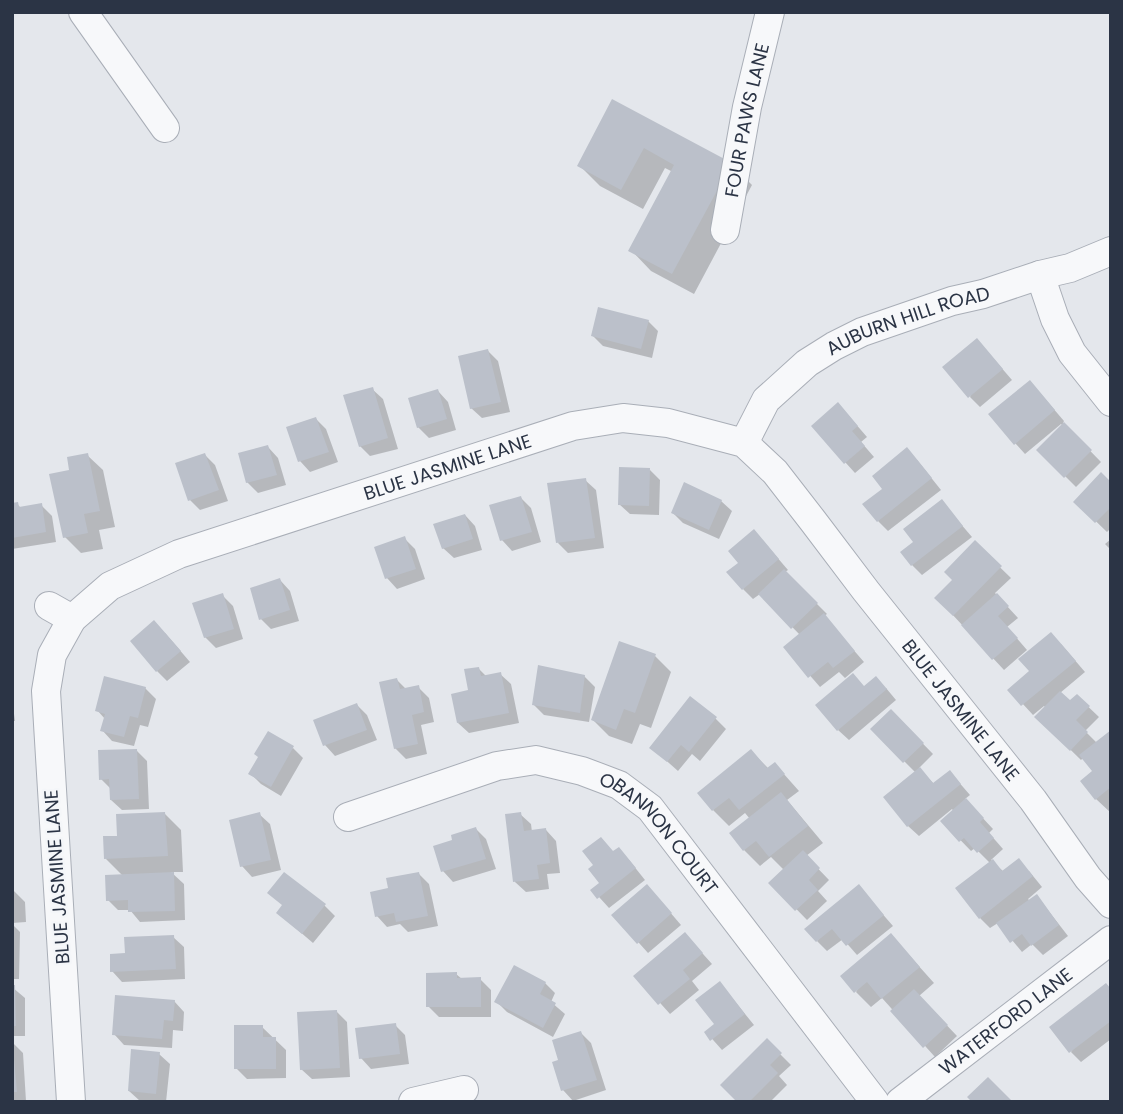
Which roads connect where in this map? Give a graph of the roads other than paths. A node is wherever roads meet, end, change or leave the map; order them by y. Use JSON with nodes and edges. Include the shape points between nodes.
{"nodes":[{"id":1,"x":83,"y":12,"type":"edge"},
{"id":2,"x":770,"y":12,"type":"edge"},
{"id":3,"x":164,"y":128,"type":"dead end"},
{"id":4,"x":725,"y":230,"type":"dead end"},
{"id":5,"x":1111,"y":251,"type":"edge"},
{"id":6,"x":1040,"y":275,"type":"junction"},
{"id":7,"x":1111,"y":402,"type":"edge"},
{"id":8,"x":744,"y":443,"type":"junction"},
{"id":9,"x":348,"y":817,"type":"dead end"},
{"id":10,"x":1111,"y":904,"type":"edge"},
{"id":11,"x":1111,"y":940,"type":"edge"},
{"id":12,"x":464,"y":1090,"type":"dead end"},
{"id":13,"x":71,"y":1102,"type":"edge"},
{"id":14,"x":413,"y":1102,"type":"edge"},
{"id":15,"x":875,"y":1102,"type":"edge"},
{"id":16,"x":900,"y":1102,"type":"edge"}],
"edges":[{"from":1,"to":3,"type":"street"},
{"from":2,"to":4,"type":"street","name":"FOUR PAWS LANE"},
{"from":5,"to":6,"type":"street","name":"AUBURN HILL ROAD"},
{"from":6,"to":7,"type":"street","via":[[1072,353]]},
{"from":6,"to":8,"type":"street","name":"AUBURN HILL ROAD","via":[[862,332],[834,346],[766,400]]},
{"from":8,"to":10,"type":"street","name":"BLUE JASMINE LANE","via":[[775,472]]},
{"from":8,"to":13,"type":"street","name":"BLUE JASMINE LANE","via":[[668,423],[623,418],[573,426],[179,554],[61,613],[46,691]]},
{"from":9,"to":15,"type":"street","name":"OBANNON COURT","via":[[497,766],[536,760],[619,785],[650,808]]},
{"from":11,"to":16,"type":"street","name":"WATERFORD LANE"},
{"from":12,"to":14,"type":"street"}]}
